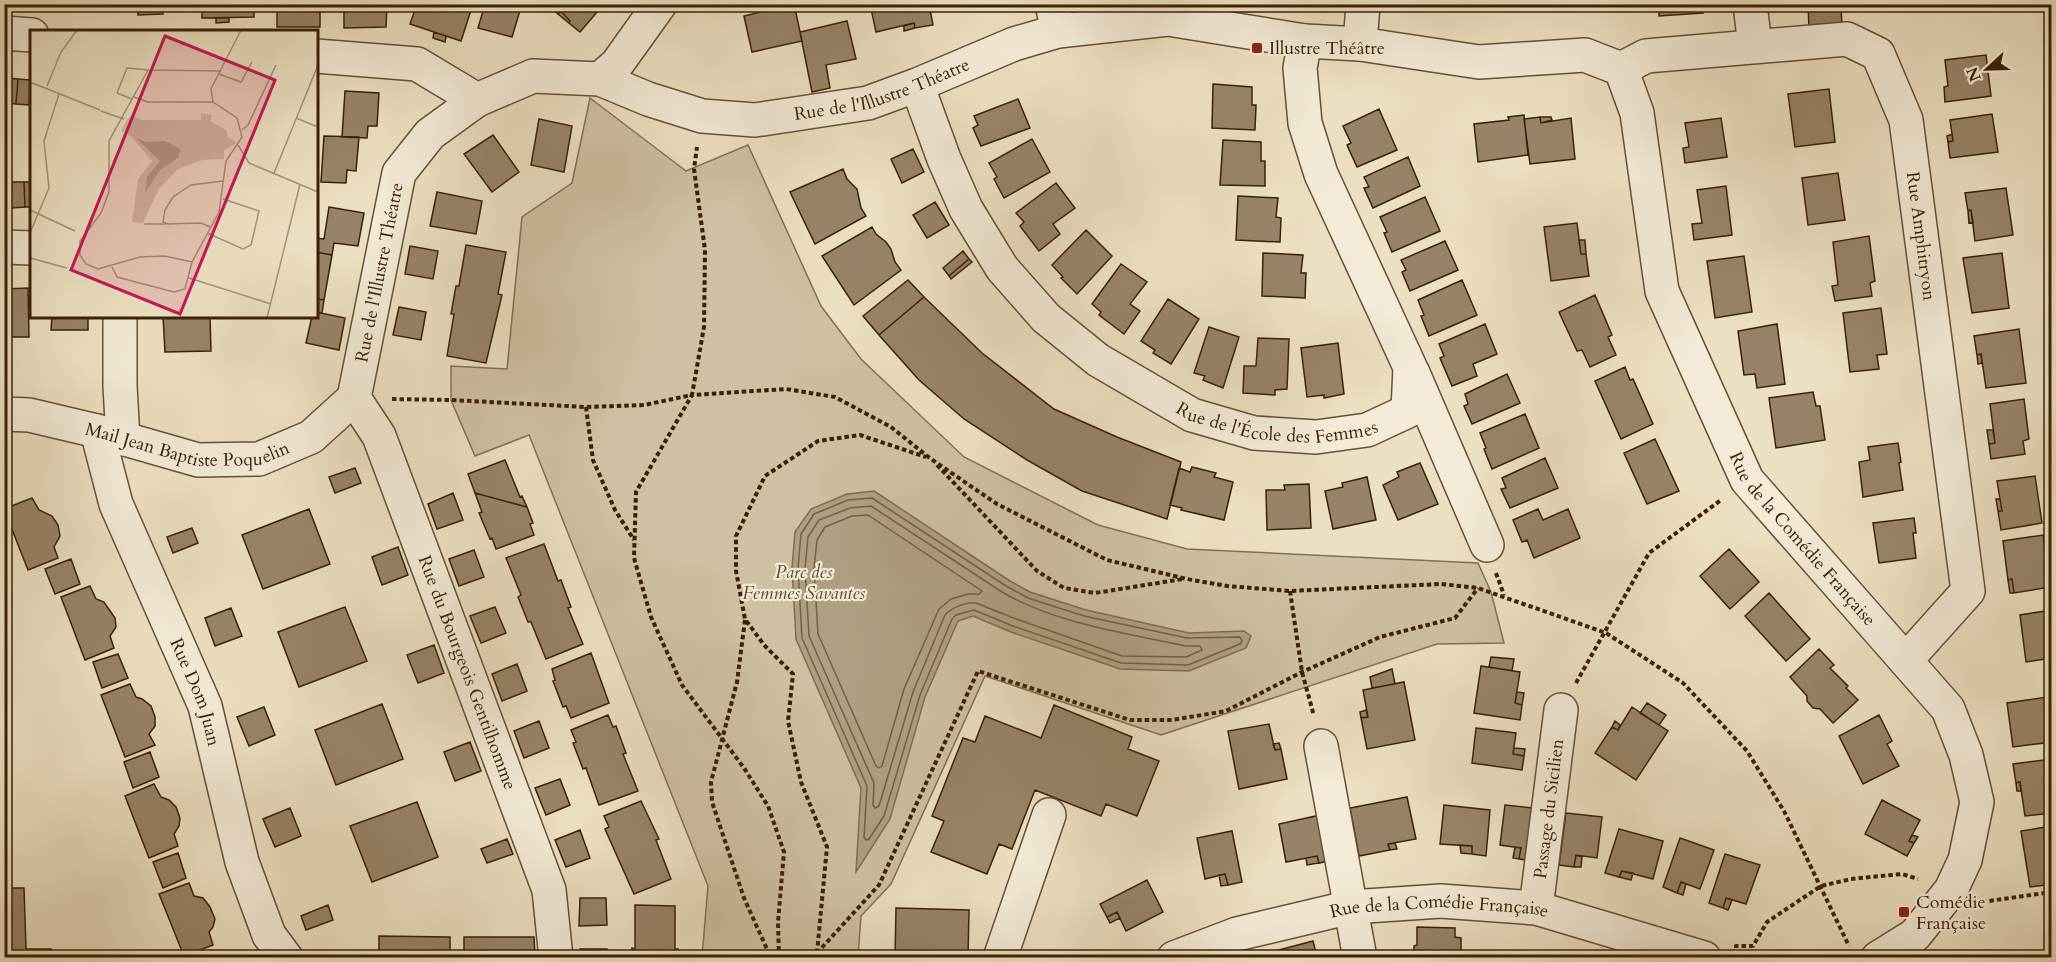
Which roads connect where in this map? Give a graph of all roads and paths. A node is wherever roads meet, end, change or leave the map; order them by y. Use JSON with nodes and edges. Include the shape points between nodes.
{"nodes":[{"id":1,"x":660,"y":4,"type":"edge"},
{"id":2,"x":1363,"y":4,"type":"edge"},
{"id":3,"x":1750,"y":4,"type":"edge"},
{"id":4,"x":1055,"y":18,"type":"edge"},
{"id":5,"x":4,"y":33,"type":"edge"},
{"id":6,"x":30,"y":35,"type":"edge"},
{"id":7,"x":1305,"y":41,"type":"junction"},
{"id":8,"x":1360,"y":44,"type":"junction"},
{"id":9,"x":1755,"y":46,"type":"junction"},
{"id":10,"x":318,"y":56,"type":"edge"},
{"id":11,"x":1621,"y":69,"type":"junction"},
{"id":12,"x":600,"y":79,"type":"junction"},
{"id":13,"x":917,"y":85,"type":"junction"},
{"id":14,"x":477,"y":100,"type":"junction"},
{"id":15,"x":702,"y":116,"type":"junction"},
{"id":16,"x":4,"y":247,"type":"edge"},
{"id":17,"x":30,"y":248,"type":"edge"},
{"id":18,"x":120,"y":318,"type":"edge"},
{"id":19,"x":1410,"y":367,"type":"junction"},
{"id":20,"x":357,"y":386,"type":"junction"},
{"id":21,"x":692,"y":395,"type":"junction"},
{"id":22,"x":586,"y":407,"type":"junction"},
{"id":23,"x":4,"y":414,"type":"edge"},
{"id":24,"x":110,"y":435,"type":"junction"},
{"id":25,"x":931,"y":459,"type":"junction"},
{"id":26,"x":1747,"y":480,"type":"junction"},
{"id":27,"x":634,"y":541,"type":"junction"},
{"id":28,"x":1487,"y":545,"type":"dead end"},
{"id":29,"x":1187,"y":579,"type":"junction"},
{"id":30,"x":1478,"y":588,"type":"junction"},
{"id":31,"x":1290,"y":591,"type":"junction"},
{"id":32,"x":745,"y":619,"type":"junction"},
{"id":33,"x":1606,"y":633,"type":"junction"},
{"id":34,"x":1906,"y":660,"type":"junction"},
{"id":35,"x":1302,"y":672,"type":"junction"},
{"id":36,"x":1561,"y":710,"type":"joint"},
{"id":37,"x":723,"y":741,"type":"junction"},
{"id":38,"x":1321,"y":746,"type":"joint"},
{"id":39,"x":1048,"y":815,"type":"dead end"},
{"id":40,"x":1821,"y":886,"type":"junction"},
{"id":41,"x":1951,"y":890,"type":"junction"},
{"id":42,"x":2052,"y":892,"type":"edge"},
{"id":43,"x":1351,"y":907,"type":"junction"},
{"id":44,"x":1536,"y":908,"type":"junction"},
{"id":45,"x":1864,"y":952,"type":"edge"},
{"id":46,"x":817,"y":953,"type":"junction"},
{"id":47,"x":286,"y":957,"type":"edge"},
{"id":48,"x":556,"y":957,"type":"edge"},
{"id":49,"x":771,"y":957,"type":"edge"},
{"id":50,"x":779,"y":957,"type":"edge"},
{"id":51,"x":811,"y":957,"type":"edge"},
{"id":52,"x":1000,"y":957,"type":"edge"},
{"id":53,"x":1174,"y":957,"type":"edge"},
{"id":54,"x":1360,"y":957,"type":"edge"},
{"id":55,"x":1704,"y":957,"type":"edge"},
{"id":56,"x":1734,"y":957,"type":"edge"}],
"edges":[{"from":1,"to":12,"type":"street","via":[[617,64]]},
{"from":2,"to":8,"type":"street"},
{"from":3,"to":9,"type":"street"},
{"from":4,"to":7,"type":"street","name":"Rue de l'Illustre Théatre","via":[[1168,18]]},
{"from":4,"to":13,"type":"street","name":"Rue de l'Illustre Théatre","via":[[1014,44]]},
{"from":5,"to":6,"type":"street"},
{"from":7,"to":8,"type":"street","name":"Rue de l'Illustre Théatre"},
{"from":7,"to":19,"type":"street","name":"Rue de l'École des Femmes","via":[[1300,68],[1305,123],[1322,174]]},
{"from":8,"to":11,"type":"street","name":"Rue de l'Illustre Théatre","via":[[1479,62],[1585,55]]},
{"from":9,"to":11,"type":"street","name":"Rue Amphitryon","via":[[1646,56]]},
{"from":9,"to":34,"type":"street","name":"Rue Amphitryon","via":[[1847,39],[1878,54],[1906,120],[1968,591]]},
{"from":10,"to":14,"type":"street","via":[[417,64]]},
{"from":11,"to":26,"type":"street","name":"Rue de la Comédie Française","via":[[1637,113],[1662,291]]},
{"from":12,"to":14,"type":"street","name":"Rue de l'Illustre Théatre","via":[[534,76]]},
{"from":12,"to":15,"type":"street","name":"Rue de l'Illustre Théatre"},
{"from":13,"to":15,"type":"street","name":"Rue de l'Illustre Théatre","via":[[868,103],[755,120]]},
{"from":13,"to":19,"type":"street","name":"Rue de l'École des Femmes","via":[[966,209],[1002,268],[1046,318],[1098,360],[1192,415],[1254,433],[1316,437],[1367,430],[1408,411]]},
{"from":14,"to":20,"type":"street","name":"Rue de l'Illustre Théatre","via":[[430,134],[399,173]]},
{"from":15,"to":21,"type":"path","via":[[694,169],[705,250],[704,327]]},
{"from":16,"to":17,"type":"street"},
{"from":18,"to":24,"type":"street","name":"Rue Dom Juan","via":[[120,386]]},
{"from":19,"to":28,"type":"street"},
{"from":20,"to":22,"type":"path","via":[[382,382],[381,399]]},
{"from":20,"to":24,"type":"street","name":"Mail Jean Baptiste Poquelin","via":[[311,437],[259,459],[198,460]]},
{"from":20,"to":48,"type":"street","name":"Rue du Bourgeois Gentilhomme","via":[[549,890]]},
{"from":21,"to":22,"type":"path","via":[[644,405]]},
{"from":21,"to":25,"type":"path","via":[[786,389],[835,397],[891,427]]},
{"from":21,"to":27,"type":"path","via":[[636,492]]},
{"from":22,"to":27,"type":"path","via":[[593,460]]},
{"from":23,"to":24,"type":"street","name":"Mail Jean Baptiste Poquelin","via":[[29,415]]},
{"from":24,"to":47,"type":"street","name":"Rue Dom Juan","via":[[116,504],[205,706],[242,862],[268,935]]},
{"from":25,"to":29,"type":"path","via":[[997,504],[1107,560]]},
{"from":25,"to":29,"type":"path","via":[[1037,571],[1064,588],[1095,593]]},
{"from":25,"to":32,"type":"path","via":[[860,435],[818,441],[765,476],[736,536],[736,570]]},
{"from":26,"to":33,"type":"path","via":[[1649,553]]},
{"from":26,"to":34,"type":"street","name":"Rue de la Comédie Française"},
{"from":27,"to":37,"type":"path","via":[[633,558],[651,617],[682,685]]},
{"from":29,"to":31,"type":"path"},
{"from":30,"to":31,"type":"path","via":[[1441,584]]},
{"from":30,"to":33,"type":"path"},
{"from":30,"to":35,"type":"path","via":[[1455,618],[1380,637]]},
{"from":31,"to":35,"type":"path"},
{"from":32,"to":37,"type":"path","via":[[737,682]]},
{"from":32,"to":46,"type":"path","via":[[793,674],[789,721],[801,782],[827,847]]},
{"from":33,"to":36,"type":"path"},
{"from":33,"to":40,"type":"path","via":[[1683,683],[1747,751],[1784,812]]},
{"from":34,"to":41,"type":"street","name":"Rue de la Comédie Française","via":[[1948,710],[1966,755],[1977,802],[1965,860]]},
{"from":35,"to":38,"type":"path"},
{"from":35,"to":46,"type":"path","via":[[1226,711],[1172,720],[1130,720],[978,671],[879,885]]},
{"from":36,"to":44,"type":"street","name":"Passage du Sicilien"},
{"from":37,"to":49,"type":"path","via":[[711,782],[712,802],[744,898]]},
{"from":37,"to":50,"type":"path","via":[[768,806],[784,852]]},
{"from":38,"to":43,"type":"street"},
{"from":39,"to":52,"type":"street"},
{"from":40,"to":41,"type":"path","via":[[1902,874]]},
{"from":40,"to":45,"type":"path"},
{"from":40,"to":56,"type":"path","via":[[1767,922],[1753,946],[1736,946]]},
{"from":41,"to":42,"type":"path","via":[[1982,902]]},
{"from":41,"to":45,"type":"street","name":"Rue de la Comédie Française","via":[[1915,935]]},
{"from":43,"to":44,"type":"street","name":"Rue de la Comédie Française","via":[[1441,901]]},
{"from":43,"to":53,"type":"street","name":"Rue de la Comédie Française","via":[[1237,934]]},
{"from":43,"to":54,"type":"street"},
{"from":44,"to":55,"type":"street","name":"Rue de la Comédie Française"},
{"from":46,"to":51,"type":"path"}]}
